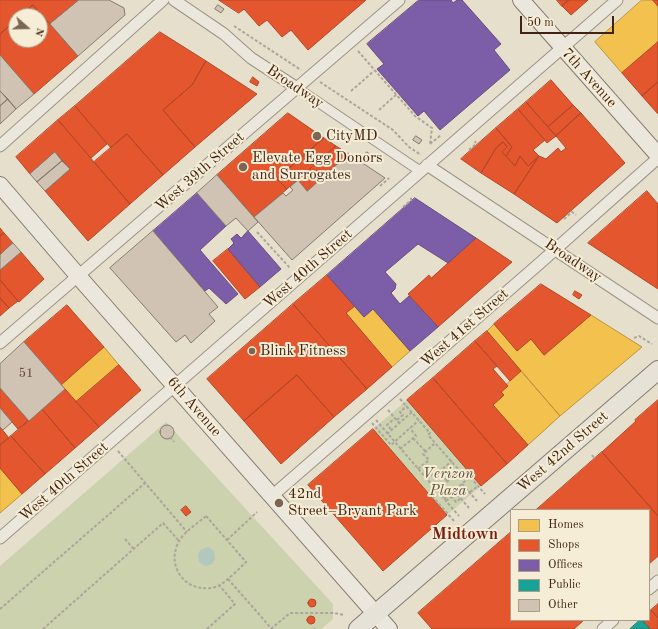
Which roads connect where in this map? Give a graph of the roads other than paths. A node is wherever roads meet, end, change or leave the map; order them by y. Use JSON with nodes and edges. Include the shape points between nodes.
{"nodes":[{"id":1,"x":163,"y":0,"type":"edge"},
{"id":2,"x":174,"y":0,"type":"edge"},
{"id":3,"x":399,"y":0,"type":"edge"},
{"id":4,"x":521,"y":0,"type":"edge"},
{"id":5,"x":617,"y":0,"type":"edge"},
{"id":6,"x":563,"y":47,"type":"junction"},
{"id":7,"x":297,"y":88,"type":"junction"},
{"id":8,"x":0,"y":146,"type":"edge"},
{"id":9,"x":658,"y":155,"type":"edge"},
{"id":10,"x":658,"y":158,"type":"edge"},
{"id":11,"x":423,"y":164,"type":"junction"},
{"id":12,"x":0,"y":185,"type":"edge"},
{"id":13,"x":555,"y":250,"type":"junction"},
{"id":14,"x":79,"y":276,"type":"junction"},
{"id":15,"x":658,"y":318,"type":"edge"},
{"id":16,"x":0,"y":344,"type":"edge"},
{"id":17,"x":658,"y":370,"type":"edge"},
{"id":18,"x":175,"y":386,"type":"junction"},
{"id":19,"x":272,"y":496,"type":"junction"},
{"id":20,"x":0,"y":538,"type":"edge"},
{"id":21,"x":658,"y":581,"type":"edge"},
{"id":22,"x":650,"y":588,"type":"edge"},
{"id":23,"x":376,"y":614,"type":"junction"},
{"id":24,"x":612,"y":621,"type":"edge"},
{"id":25,"x":358,"y":629,"type":"edge"},
{"id":26,"x":389,"y":629,"type":"edge"},
{"id":27,"x":603,"y":629,"type":"edge"}],
"edges":[{"from":1,"to":8,"type":"street"},
{"from":2,"to":7,"type":"street","name":"Broadway","via":[[224,34],[251,58]]},
{"from":3,"to":7,"type":"street","name":"West 39th Street"},
{"from":4,"to":6,"type":"main road","name":"7th Avenue"},
{"from":5,"to":6,"type":"street","name":"West 40th Street"},
{"from":6,"to":9,"type":"main road","name":"7th Avenue"},
{"from":6,"to":11,"type":"street","name":"West 40th Street"},
{"from":7,"to":11,"type":"street","name":"Broadway"},
{"from":7,"to":14,"type":"street","name":"West 39th Street"},
{"from":10,"to":13,"type":"street","name":"West 41st Street"},
{"from":11,"to":13,"type":"street","name":"Broadway"},
{"from":11,"to":18,"type":"street","name":"West 40th Street"},
{"from":12,"to":14,"type":"main road","name":"6th Avenue"},
{"from":13,"to":15,"type":"street","name":"Broadway"},
{"from":13,"to":19,"type":"street","name":"West 41st Street"},
{"from":14,"to":16,"type":"street","name":"West 39th Street"},
{"from":14,"to":18,"type":"main road","name":"6th Avenue"},
{"from":17,"to":23,"type":"main road","name":"West 42nd Street"},
{"from":18,"to":19,"type":"main road","name":"6th Avenue"},
{"from":18,"to":20,"type":"street","name":"West 40th Street"},
{"from":19,"to":23,"type":"main road","name":"6th Avenue"},
{"from":21,"to":22,"type":"street"},
{"from":23,"to":25,"type":"main road","name":"West 42nd Street"},
{"from":23,"to":26,"type":"main road","name":"6th Avenue"},
{"from":24,"to":27,"type":"street"}]}
